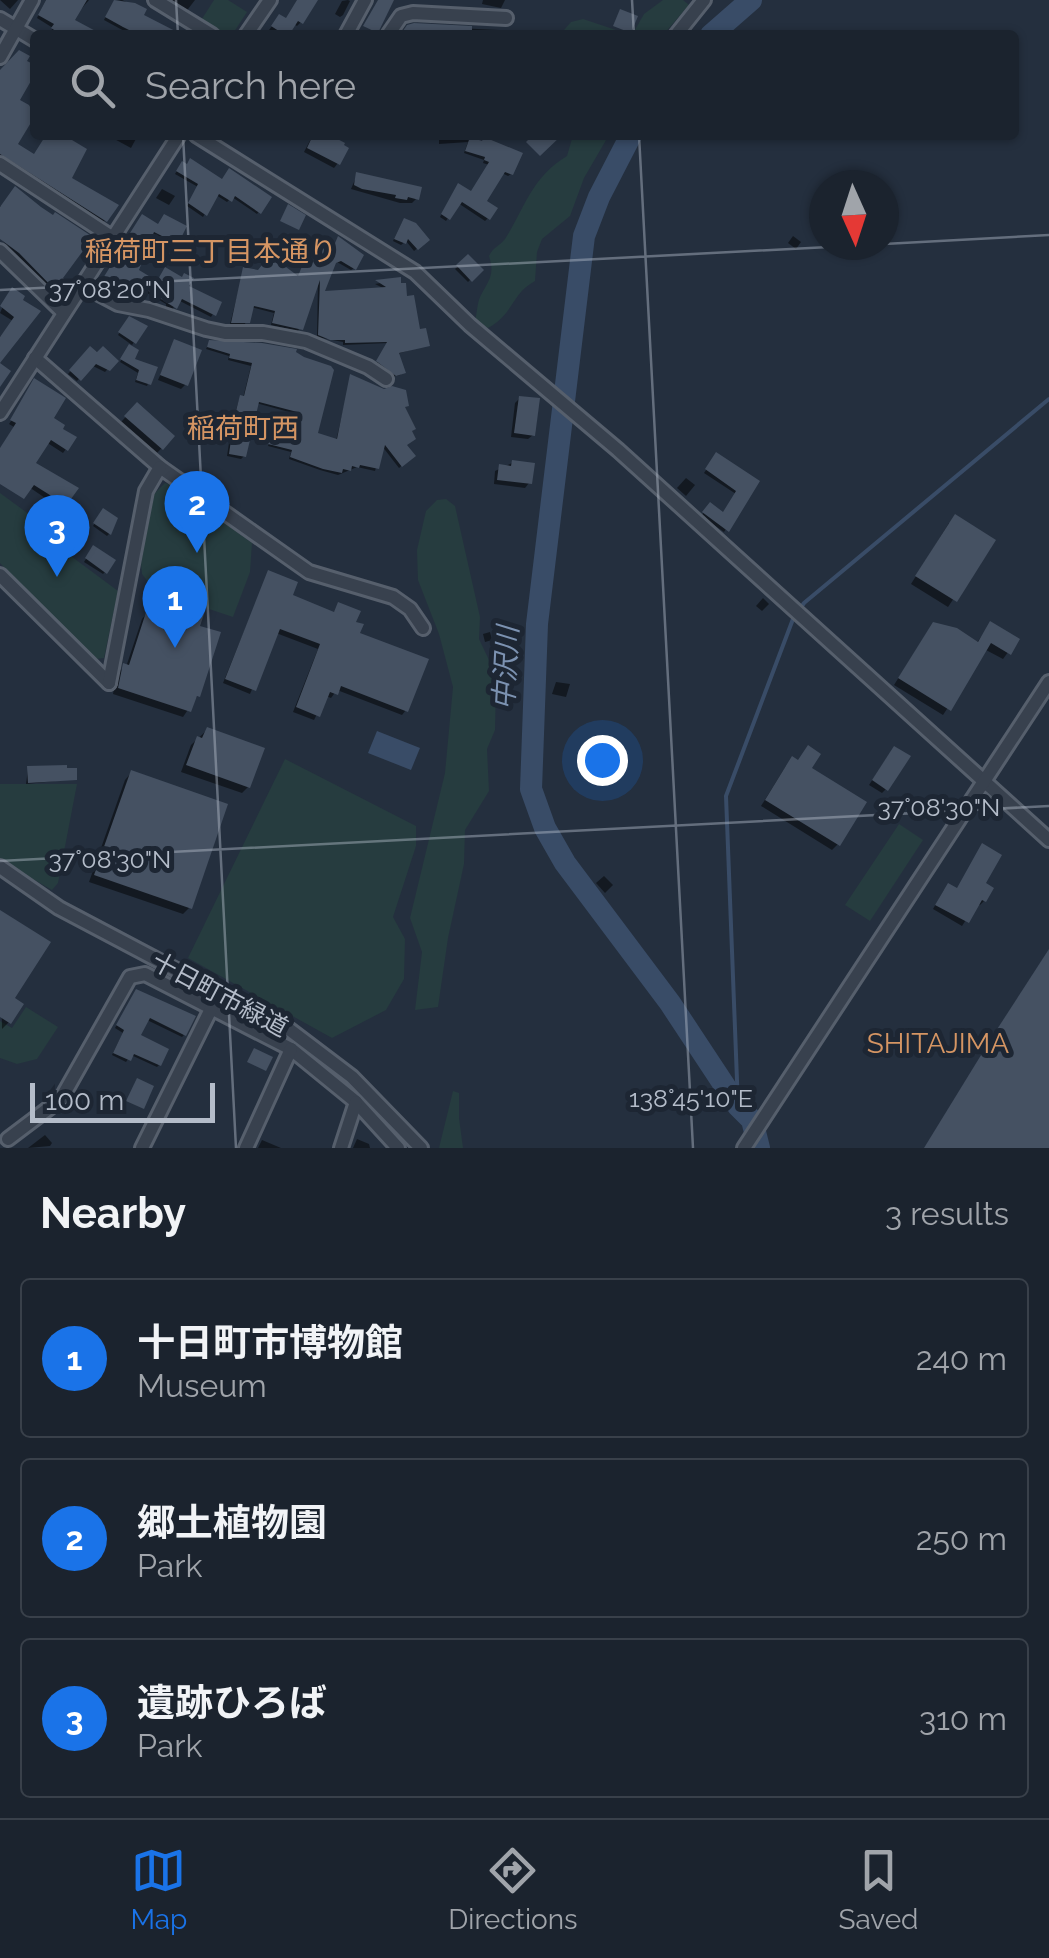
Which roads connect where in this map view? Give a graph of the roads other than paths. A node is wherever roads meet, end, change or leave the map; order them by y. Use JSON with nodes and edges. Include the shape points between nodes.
{"nodes":[{"id":1,"x":32,"y":0,"type":"edge"},
{"id":2,"x":155,"y":0,"type":"edge"},
{"id":3,"x":270,"y":0,"type":"edge"},
{"id":4,"x":365,"y":0,"type":"edge"},
{"id":5,"x":704,"y":0,"type":"edge"},
{"id":6,"x":470,"y":7,"type":"edge"},
{"id":7,"x":506,"y":18,"type":"dead end"},
{"id":8,"x":0,"y":19,"type":"edge"},
{"id":9,"x":16,"y":28,"type":"junction"},
{"id":10,"x":204,"y":30,"type":"edge"},
{"id":11,"x":249,"y":30,"type":"edge"},
{"id":12,"x":349,"y":30,"type":"edge"},
{"id":13,"x":391,"y":30,"type":"edge"},
{"id":14,"x":680,"y":30,"type":"edge"},
{"id":15,"x":30,"y":37,"type":"edge"},
{"id":16,"x":0,"y":56,"type":"edge"},
{"id":17,"x":176,"y":140,"type":"edge"},
{"id":18,"x":204,"y":140,"type":"edge"},
{"id":19,"x":0,"y":164,"type":"edge"},
{"id":20,"x":114,"y":238,"type":"junction"},
{"id":21,"x":0,"y":251,"type":"edge"},
{"id":22,"x":82,"y":285,"type":"junction"},
{"id":23,"x":64,"y":313,"type":"junction"},
{"id":24,"x":36,"y":358,"type":"junction"},
{"id":25,"x":386,"y":379,"type":"dead end"},
{"id":26,"x":0,"y":413,"type":"edge"},
{"id":27,"x":160,"y":466,"type":"junction"},
{"id":28,"x":0,"y":575,"type":"edge"},
{"id":29,"x":424,"y":628,"type":"dead end"},
{"id":30,"x":1049,"y":682,"type":"edge"},
{"id":31,"x":986,"y":782,"type":"junction"},
{"id":32,"x":1049,"y":840,"type":"edge"},
{"id":33,"x":0,"y":867,"type":"edge"},
{"id":34,"x":212,"y":1007,"type":"junction"},
{"id":35,"x":290,"y":1049,"type":"junction"},
{"id":36,"x":356,"y":1102,"type":"junction"},
{"id":37,"x":8,"y":1139,"type":"edge"},
{"id":38,"x":142,"y":1148,"type":"edge"},
{"id":39,"x":246,"y":1148,"type":"edge"},
{"id":40,"x":341,"y":1148,"type":"edge"},
{"id":41,"x":398,"y":1148,"type":"edge"},
{"id":42,"x":421,"y":1148,"type":"edge"},
{"id":43,"x":744,"y":1148,"type":"edge"}],
"edges":[{"from":1,"to":9,"type":"street"},
{"from":2,"to":10,"type":"street"},
{"from":3,"to":11,"type":"street"},
{"from":4,"to":12,"type":"street"},
{"from":5,"to":14,"type":"street"},
{"from":6,"to":7,"type":"street"},
{"from":6,"to":13,"type":"street","via":[[401,16]]},
{"from":8,"to":9,"type":"street"},
{"from":9,"to":15,"type":"street"},
{"from":9,"to":16,"type":"street"},
{"from":17,"to":20,"type":"street"},
{"from":18,"to":31,"type":"street","via":[[415,272]]},
{"from":19,"to":20,"type":"street"},
{"from":20,"to":22,"type":"street"},
{"from":21,"to":23,"type":"street"},
{"from":22,"to":23,"type":"street"},
{"from":22,"to":25,"type":"street","via":[[118,304],[206,329],[306,341]]},
{"from":23,"to":24,"type":"street"},
{"from":24,"to":26,"type":"street"},
{"from":24,"to":27,"type":"street"},
{"from":27,"to":28,"type":"street","via":[[146,490],[109,683]]},
{"from":27,"to":29,"type":"street","via":[[309,572],[393,596]]},
{"from":30,"to":31,"type":"street"},
{"from":31,"to":32,"type":"street"},
{"from":31,"to":43,"type":"street"},
{"from":33,"to":42,"type":"street","name":"十日町市緑道","via":[[60,908],[290,1030],[352,1077]]},
{"from":34,"to":35,"type":"street"},
{"from":34,"to":37,"type":"street","via":[[146,974],[130,977],[61,1099]]},
{"from":34,"to":38,"type":"street"},
{"from":35,"to":36,"type":"street"},
{"from":35,"to":39,"type":"street"},
{"from":36,"to":40,"type":"street"},
{"from":36,"to":41,"type":"street"}]}
